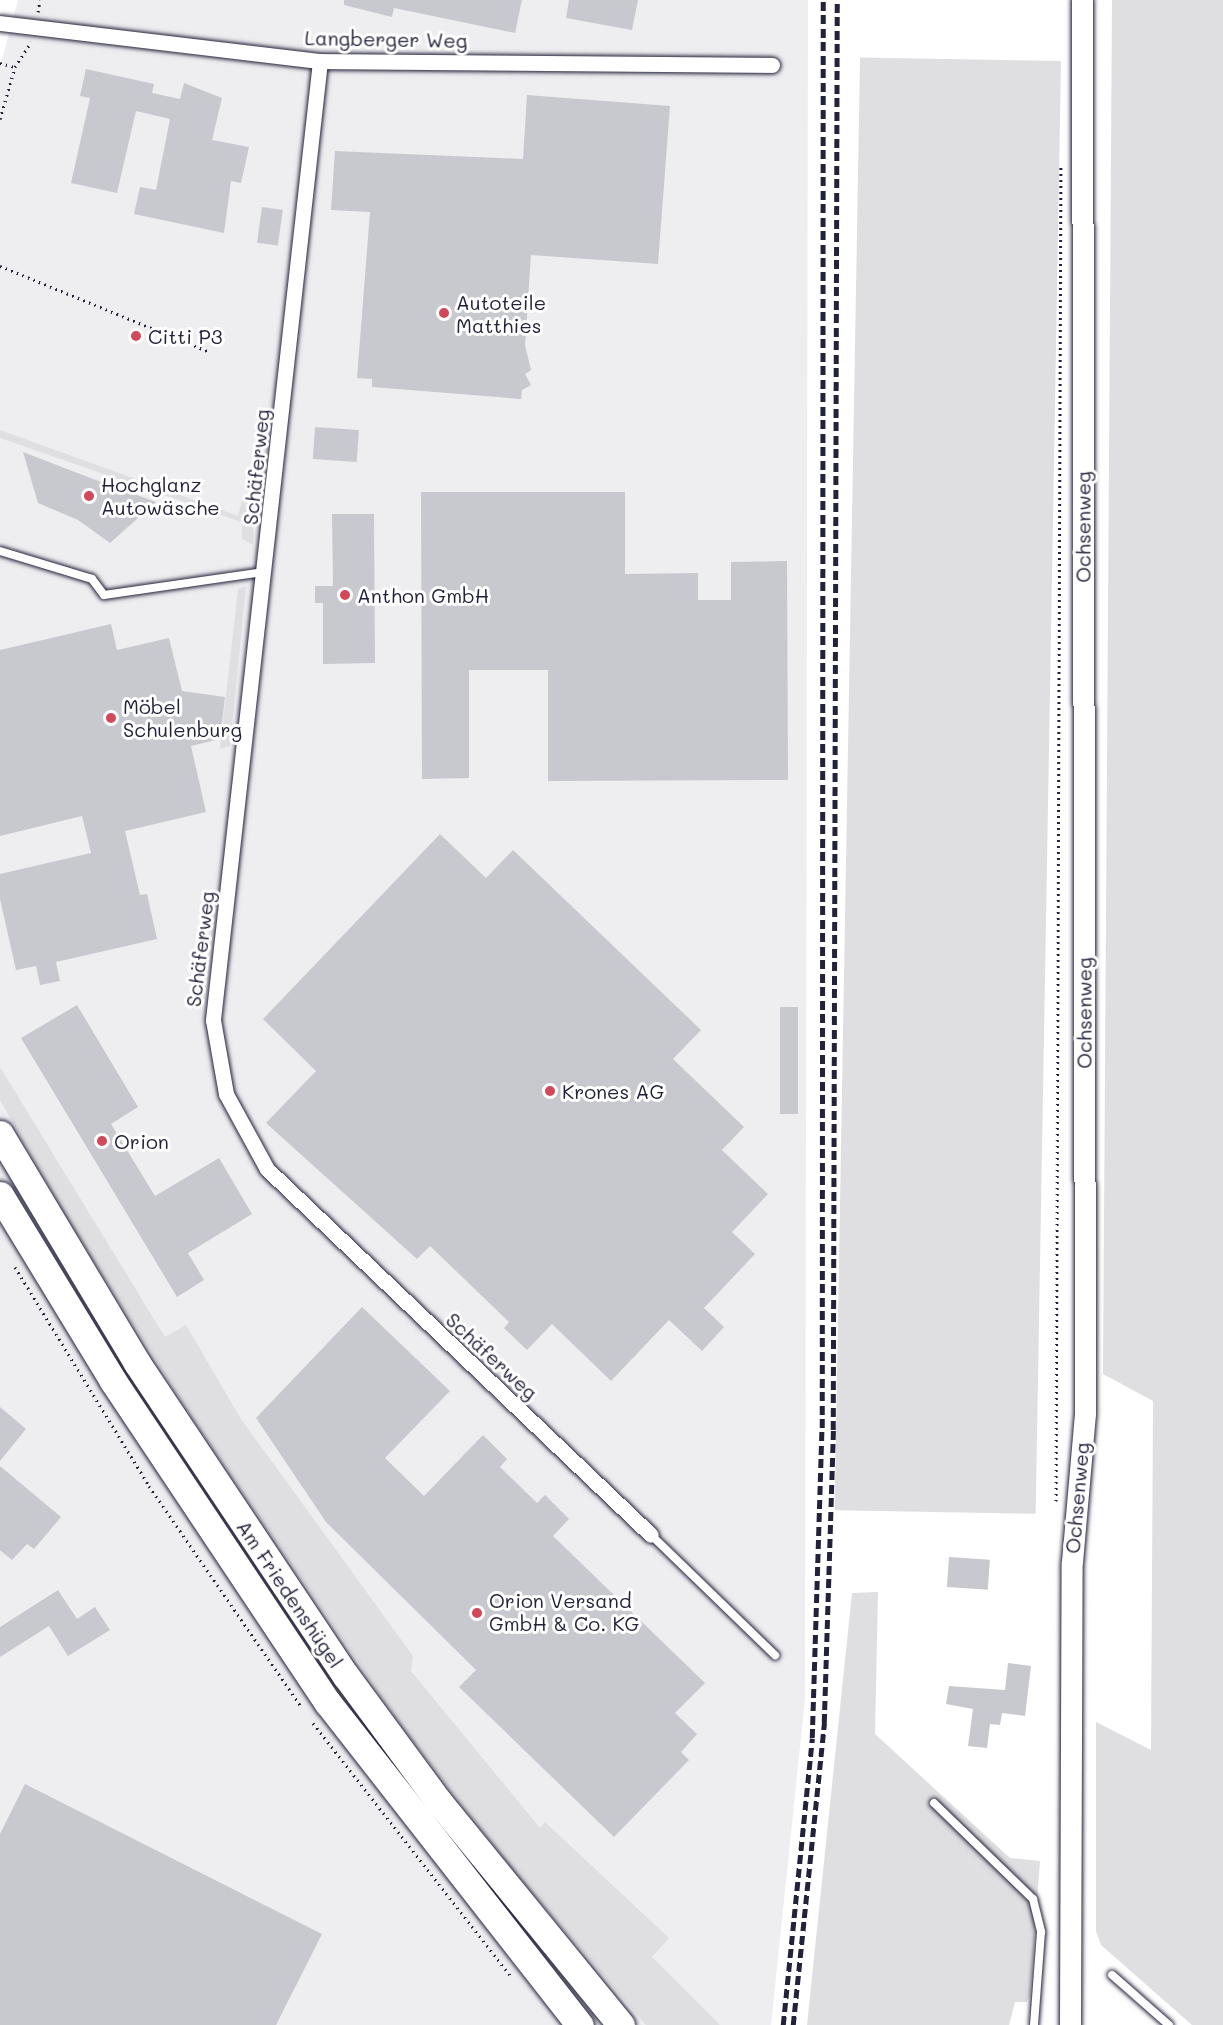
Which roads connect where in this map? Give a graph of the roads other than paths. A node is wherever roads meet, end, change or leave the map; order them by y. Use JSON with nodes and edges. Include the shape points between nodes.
{"nodes":[{"id":1,"x":1082,"y":0,"type":"edge"},
{"id":2,"x":0,"y":23,"type":"edge"},
{"id":3,"x":321,"y":61,"type":"junction"},
{"id":4,"x":772,"y":65,"type":"dead end"},
{"id":5,"x":0,"y":550,"type":"edge"},
{"id":6,"x":265,"y":572,"type":"junction"},
{"id":7,"x":0,"y":1134,"type":"edge"},
{"id":8,"x":0,"y":1195,"type":"edge"},
{"id":9,"x":651,"y":1534,"type":"joint"},
{"id":10,"x":775,"y":1655,"type":"dead end"},
{"id":11,"x":934,"y":1803,"type":"dead end"},
{"id":12,"x":1112,"y":1975,"type":"dead end"},
{"id":13,"x":580,"y":2025,"type":"edge"},
{"id":14,"x":621,"y":2025,"type":"edge"},
{"id":15,"x":1034,"y":2025,"type":"edge"},
{"id":16,"x":1070,"y":2025,"type":"edge"},
{"id":17,"x":1169,"y":2025,"type":"edge"}],
"edges":[{"from":1,"to":16,"type":"main road","name":"Ochsenweg","via":[[1084,1414],[1072,1562]]},
{"from":2,"to":3,"type":"street","name":"Langberger Weg"},
{"from":3,"to":4,"type":"street","name":"Langberger Weg"},
{"from":3,"to":6,"type":"street","name":"Schäferweg"},
{"from":5,"to":6,"type":"lane","via":[[92,579],[104,595]]},
{"from":6,"to":9,"type":"street","name":"Schäferweg","via":[[213,1020],[226,1094],[267,1169]]},
{"from":7,"to":14,"type":"highway","name":"Am Friedenshügel","via":[[137,1363],[346,1676],[439,1802]]},
{"from":8,"to":13,"type":"highway","name":"Am Friedenshügel","via":[[119,1390],[328,1703]]},
{"from":9,"to":10,"type":"lane","name":"Schäferweg"},
{"from":11,"to":15,"type":"lane","via":[[1032,1899],[1041,1932]]},
{"from":12,"to":17,"type":"lane"}]}
